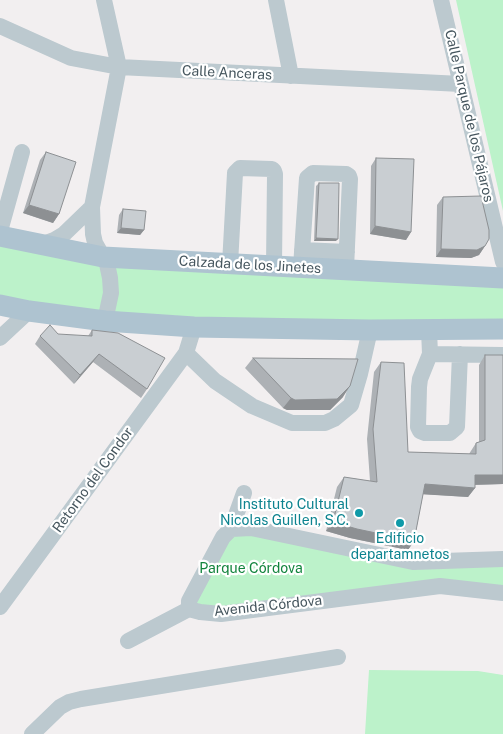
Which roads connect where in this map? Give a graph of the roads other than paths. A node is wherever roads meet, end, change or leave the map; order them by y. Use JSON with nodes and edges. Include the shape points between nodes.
{"nodes":[{"id":1,"x":104,"y":0,"type":"edge"},
{"id":2,"x":276,"y":0,"type":"edge"},
{"id":3,"x":441,"y":0,"type":"edge"},
{"id":4,"x":0,"y":26,"type":"edge"},
{"id":5,"x":119,"y":67,"type":"junction"},
{"id":6,"x":291,"y":76,"type":"junction"},
{"id":7,"x":461,"y":84,"type":"junction"},
{"id":8,"x":22,"y":152,"type":"dead end"},
{"id":9,"x":92,"y":207,"type":"junction"},
{"id":10,"x":0,"y":230,"type":"edge"},
{"id":11,"x":0,"y":236,"type":"edge"},
{"id":12,"x":40,"y":245,"type":"junction"},
{"id":13,"x":103,"y":257,"type":"junction"},
{"id":14,"x":302,"y":259,"type":"junction"},
{"id":15,"x":347,"y":261,"type":"junction"},
{"id":16,"x":503,"y":262,"type":"edge"},
{"id":17,"x":230,"y":264,"type":"junction"},
{"id":18,"x":274,"y":266,"type":"junction"},
{"id":19,"x":503,"y":278,"type":"edge"},
{"id":20,"x":0,"y":305,"type":"edge"},
{"id":21,"x":28,"y":311,"type":"junction"},
{"id":22,"x":104,"y":321,"type":"junction"},
{"id":23,"x":194,"y":327,"type":"junction"},
{"id":24,"x":370,"y":330,"type":"junction"},
{"id":25,"x":429,"y":330,"type":"junction"},
{"id":26,"x":503,"y":330,"type":"edge"},
{"id":27,"x":0,"y":338,"type":"edge"},
{"id":28,"x":186,"y":353,"type":"junction"},
{"id":29,"x":430,"y":354,"type":"junction"},
{"id":30,"x":460,"y":354,"type":"junction"},
{"id":31,"x":502,"y":354,"type":"edge"},
{"id":32,"x":244,"y":493,"type":"dead end"},
{"id":33,"x":231,"y":529,"type":"junction"},
{"id":34,"x":503,"y":559,"type":"edge"},
{"id":35,"x":503,"y":593,"type":"edge"},
{"id":36,"x":0,"y":607,"type":"edge"},
{"id":37,"x":189,"y":609,"type":"junction"},
{"id":38,"x":128,"y":640,"type":"dead end"},
{"id":39,"x":338,"y":657,"type":"dead end"},
{"id":40,"x":32,"y":734,"type":"edge"}],
"edges":[{"from":1,"to":5,"type":"street"},
{"from":2,"to":6,"type":"street"},
{"from":3,"to":7,"type":"street","name":"Calle Parque de los Pájaros"},
{"from":4,"to":5,"type":"street","name":"Calle Anceras","via":[[71,58]]},
{"from":5,"to":6,"type":"street","name":"Calle Anceras"},
{"from":5,"to":9,"type":"street"},
{"from":6,"to":7,"type":"street","name":"Calle Anceras"},
{"from":7,"to":16,"type":"street","name":"Calle Parque de los Pájaros"},
{"from":8,"to":10,"type":"street"},
{"from":9,"to":12,"type":"street","via":[[64,234]]},
{"from":9,"to":13,"type":"street","via":[[93,234]]},
{"from":11,"to":12,"type":"main road","name":"Calzada de los Jinetes"},
{"from":12,"to":13,"type":"main road","name":"Calzada de los Jinetes"},
{"from":13,"to":17,"type":"main road","name":"Calzada de los Jinetes"},
{"from":13,"to":22,"type":"street","via":[[111,293]]},
{"from":14,"to":15,"type":"main road","name":"Calzada de los Jinetes"},
{"from":14,"to":15,"type":"street","via":[[308,178],[313,173],[349,176]]},
{"from":14,"to":18,"type":"main road","name":"Calzada de los Jinetes"},
{"from":15,"to":19,"type":"main road","name":"Calzada de los Jinetes"},
{"from":17,"to":18,"type":"main road","name":"Calzada de los Jinetes"},
{"from":17,"to":18,"type":"street","via":[[235,173],[240,168],[272,169],[275,174]]},
{"from":20,"to":21,"type":"main road"},
{"from":21,"to":22,"type":"main road"},
{"from":21,"to":27,"type":"street"},
{"from":22,"to":23,"type":"main road"},
{"from":23,"to":24,"type":"main road"},
{"from":23,"to":28,"type":"street","name":"Retorno del Condor"},
{"from":24,"to":25,"type":"main road"},
{"from":24,"to":28,"type":"street","via":[[352,405],[325,423],[292,423],[252,406],[215,381]]},
{"from":25,"to":26,"type":"main road"},
{"from":25,"to":29,"type":"street"},
{"from":28,"to":36,"type":"street","name":"Retorno del Condor"},
{"from":29,"to":30,"type":"street"},
{"from":29,"to":30,"type":"street","via":[[420,379],[418,427],[425,433],[450,433],[457,427]]},
{"from":30,"to":31,"type":"street"},
{"from":32,"to":33,"type":"street"},
{"from":33,"to":34,"type":"street","via":[[251,528],[413,562]]},
{"from":33,"to":37,"type":"street","via":[[223,537],[190,601]]},
{"from":35,"to":37,"type":"street","name":"Avenida Córdova","via":[[440,586],[221,614]]},
{"from":37,"to":38,"type":"street"},
{"from":39,"to":40,"type":"street","via":[[69,702]]}]}
